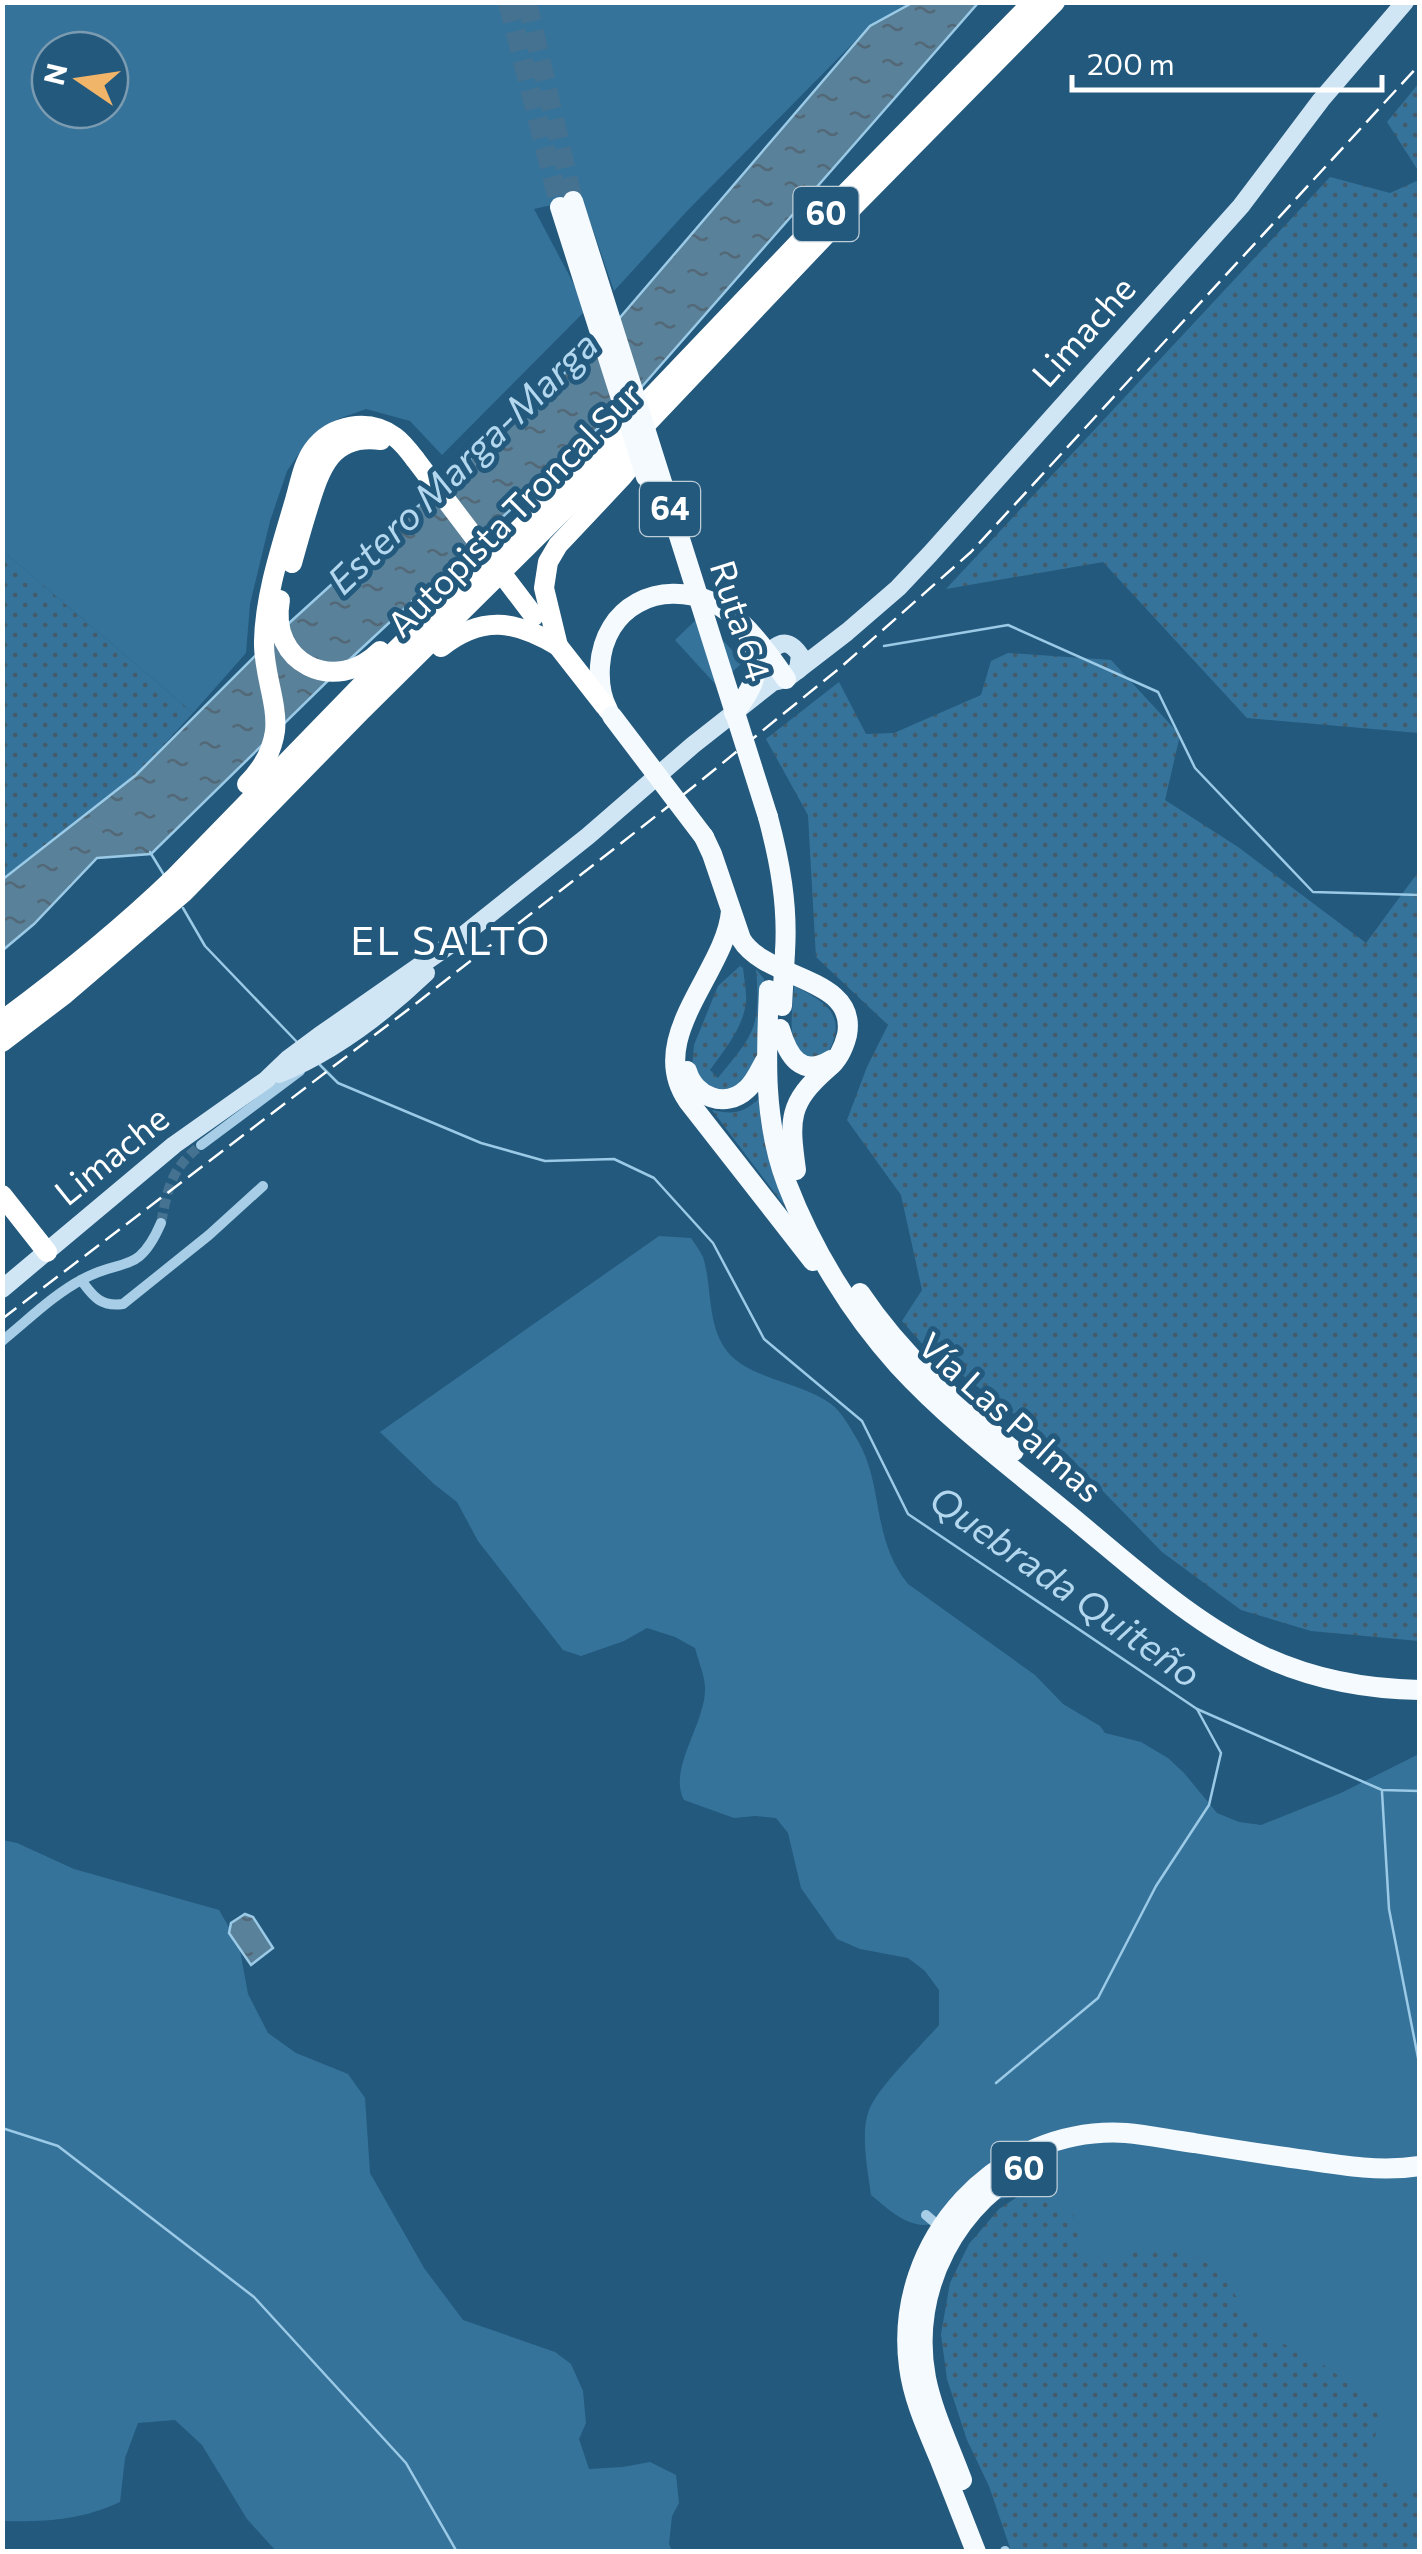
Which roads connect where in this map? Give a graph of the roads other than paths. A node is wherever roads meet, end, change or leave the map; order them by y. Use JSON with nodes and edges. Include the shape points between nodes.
{"nodes":[{"id":1,"x":1033,"y":2,"type":"edge"},
{"id":2,"x":1054,"y":2,"type":"edge"},
{"id":3,"x":1405,"y":2,"type":"edge"},
{"id":4,"x":566,"y":204,"type":"tunnel mouth"},
{"id":5,"x":727,"y":340,"type":"junction"},
{"id":6,"x":411,"y":454,"type":"junction"},
{"id":7,"x":583,"y":467,"type":"junction"},
{"id":8,"x":745,"y":629,"type":"junction"},
{"id":9,"x":558,"y":646,"type":"junction"},
{"id":10,"x":768,"y":652,"type":"junction"},
{"id":11,"x":756,"y":673,"type":"junction"},
{"id":12,"x":792,"y":674,"type":"junction"},
{"id":13,"x":609,"y":711,"type":"junction"},
{"id":14,"x":734,"y":714,"type":"junction"},
{"id":15,"x":588,"y":836,"type":"junction"},
{"id":16,"x":175,"y":879,"type":"junction"},
{"id":17,"x":731,"y":911,"type":"junction"},
{"id":18,"x":140,"y":912,"type":"junction"},
{"id":19,"x":762,"y":948,"type":"junction"},
{"id":20,"x":775,"y":998,"type":"junction"},
{"id":21,"x":2,"y":1021,"type":"edge"},
{"id":22,"x":780,"y":1030,"type":"junction"},
{"id":23,"x":2,"y":1042,"type":"edge"},
{"id":24,"x":840,"y":1052,"type":"junction"},
{"id":25,"x":766,"y":1059,"type":"junction"},
{"id":26,"x":301,"y":1063,"type":"junction"},
{"id":27,"x":201,"y":1145,"type":"tunnel mouth"},
{"id":28,"x":796,"y":1170,"type":"junction"},
{"id":29,"x":263,"y":1186,"type":"dead end"},
{"id":30,"x":2,"y":1195,"type":"edge"},
{"id":31,"x":161,"y":1223,"type":"tunnel mouth"},
{"id":32,"x":47,"y":1252,"type":"junction"},
{"id":33,"x":81,"y":1280,"type":"junction"},
{"id":34,"x":2,"y":1289,"type":"edge"},
{"id":35,"x":852,"y":1306,"type":"junction"},
{"id":36,"x":2,"y":1341,"type":"edge"},
{"id":37,"x":1420,"y":1678,"type":"edge"},
{"id":38,"x":1420,"y":1690,"type":"edge"},
{"id":39,"x":1420,"y":2166,"type":"edge"},
{"id":40,"x":1420,"y":2180,"type":"edge"},
{"id":41,"x":976,"y":2552,"type":"edge"},
{"id":42,"x":990,"y":2552,"type":"edge"}],
"edges":[{"from":1,"to":7,"type":"highway","name":"Autopista Troncal Sur","number":"60"},
{"from":2,"to":5,"type":"highway","name":"Autopista Troncal Sur","number":"60"},
{"from":3,"to":12,"type":"main road","name":"Limache","via":[[1240,206],[930,554]]},
{"from":4,"to":19,"type":"highway","name":"Ruta 64","number":"64","bridge":true,"via":[[761,818],[770,884]]},
{"from":5,"to":9,"type":"highway","via":[[622,477],[552,553],[544,588]]},
{"from":5,"to":16,"type":"highway","name":"Autopista Troncal Sur","via":[[360,712]]},
{"from":6,"to":7,"type":"highway","via":[[366,438],[332,454],[317,478],[278,616],[281,634],[302,662],[319,670],[356,668]]},
{"from":6,"to":9,"type":"highway","bridge":true},
{"from":6,"to":16,"type":"highway","via":[[393,436],[368,426],[340,430],[316,446],[266,613],[264,656],[276,727],[268,757]]},
{"from":7,"to":16,"type":"highway","name":"Autopista Troncal Sur"},
{"from":8,"to":10,"type":"highway"},
{"from":8,"to":11,"type":"highway"},
{"from":8,"to":13,"type":"highway","via":[[726,610],[694,596],[664,593],[641,600],[620,616],[606,640],[600,670]]},
{"from":9,"to":13,"type":"highway"},
{"from":9,"to":16,"type":"highway","via":[[502,625],[459,633],[202,879]]},
{"from":10,"to":11,"type":"main road"},
{"from":10,"to":12,"type":"highway"},
{"from":11,"to":14,"type":"highway"},
{"from":12,"to":14,"type":"main road","name":"Limache"},
{"from":12,"to":15,"type":"main road","name":"Limache"},
{"from":13,"to":17,"type":"highway","bridge":true,"via":[[704,837]]},
{"from":14,"to":15,"type":"main road","name":"Limache"},
{"from":15,"to":26,"type":"main road","name":"Limache","via":[[461,937],[376,1016],[324,1038]]},
{"from":16,"to":18,"type":"highway","name":"Autopista Troncal Sur"},
{"from":16,"to":18,"type":"highway"},
{"from":17,"to":19,"type":"highway"},
{"from":17,"to":35,"type":"highway","via":[[726,938],[685,1021],[677,1079]]},
{"from":18,"to":21,"type":"highway","name":"Autopista Troncal Sur"},
{"from":18,"to":23,"type":"highway","name":"Autopista Troncal Sur","via":[[65,994]]},
{"from":19,"to":20,"type":"highway","name":"Vía Las Palmas","number":"64","bridge":true},
{"from":19,"to":24,"type":"highway","via":[[770,966],[837,999],[847,1022]]},
{"from":19,"to":25,"type":"highway","via":[[730,961],[710,987],[686,1058],[689,1078],[701,1093],[726,1099],[746,1090]]},
{"from":20,"to":22,"type":"highway","name":"Vía Las Palmas","number":"64"},
{"from":20,"to":25,"type":"highway","name":"Vía Las Palmas","number":"64"},
{"from":22,"to":24,"type":"highway","via":[[801,1064],[819,1066]]},
{"from":22,"to":28,"type":"highway","name":"Vía Las Palmas","number":"64","via":[[782,1113]]},
{"from":24,"to":28,"type":"highway","via":[[796,1105]]},
{"from":25,"to":35,"type":"highway","name":"Vía Las Palmas","number":"64","via":[[769,1118],[782,1171],[810,1236]]},
{"from":26,"to":27,"type":"street","name":"Limache"},
{"from":26,"to":32,"type":"main road","name":"Limache","via":[[266,1080],[152,1162]]},
{"from":28,"to":37,"type":"highway","name":"Vía Las Palmas","via":[[840,1260],[902,1347],[1132,1551],[1208,1611],[1272,1646],[1352,1672]]},
{"from":29,"to":33,"type":"street","via":[[123,1304],[96,1300]]},
{"from":30,"to":32,"type":"highway"},
{"from":31,"to":33,"type":"street","via":[[139,1257]]},
{"from":32,"to":34,"type":"main road","name":"Limache"},
{"from":33,"to":36,"type":"street"},
{"from":35,"to":38,"type":"highway","name":"Vía Las Palmas","via":[[942,1409],[1211,1626],[1296,1669],[1367,1687]]},
{"from":39,"to":41,"type":"highway","number":"60","via":[[1373,2169],[1142,2135],[1089,2134],[1004,2164],[933,2221],[912,2294],[908,2366],[922,2419]]},
{"from":40,"to":42,"type":"highway","number":"60","via":[[1358,2181],[1110,2144],[1043,2159],[998,2186],[942,2256],[923,2342],[930,2396]]}]}
